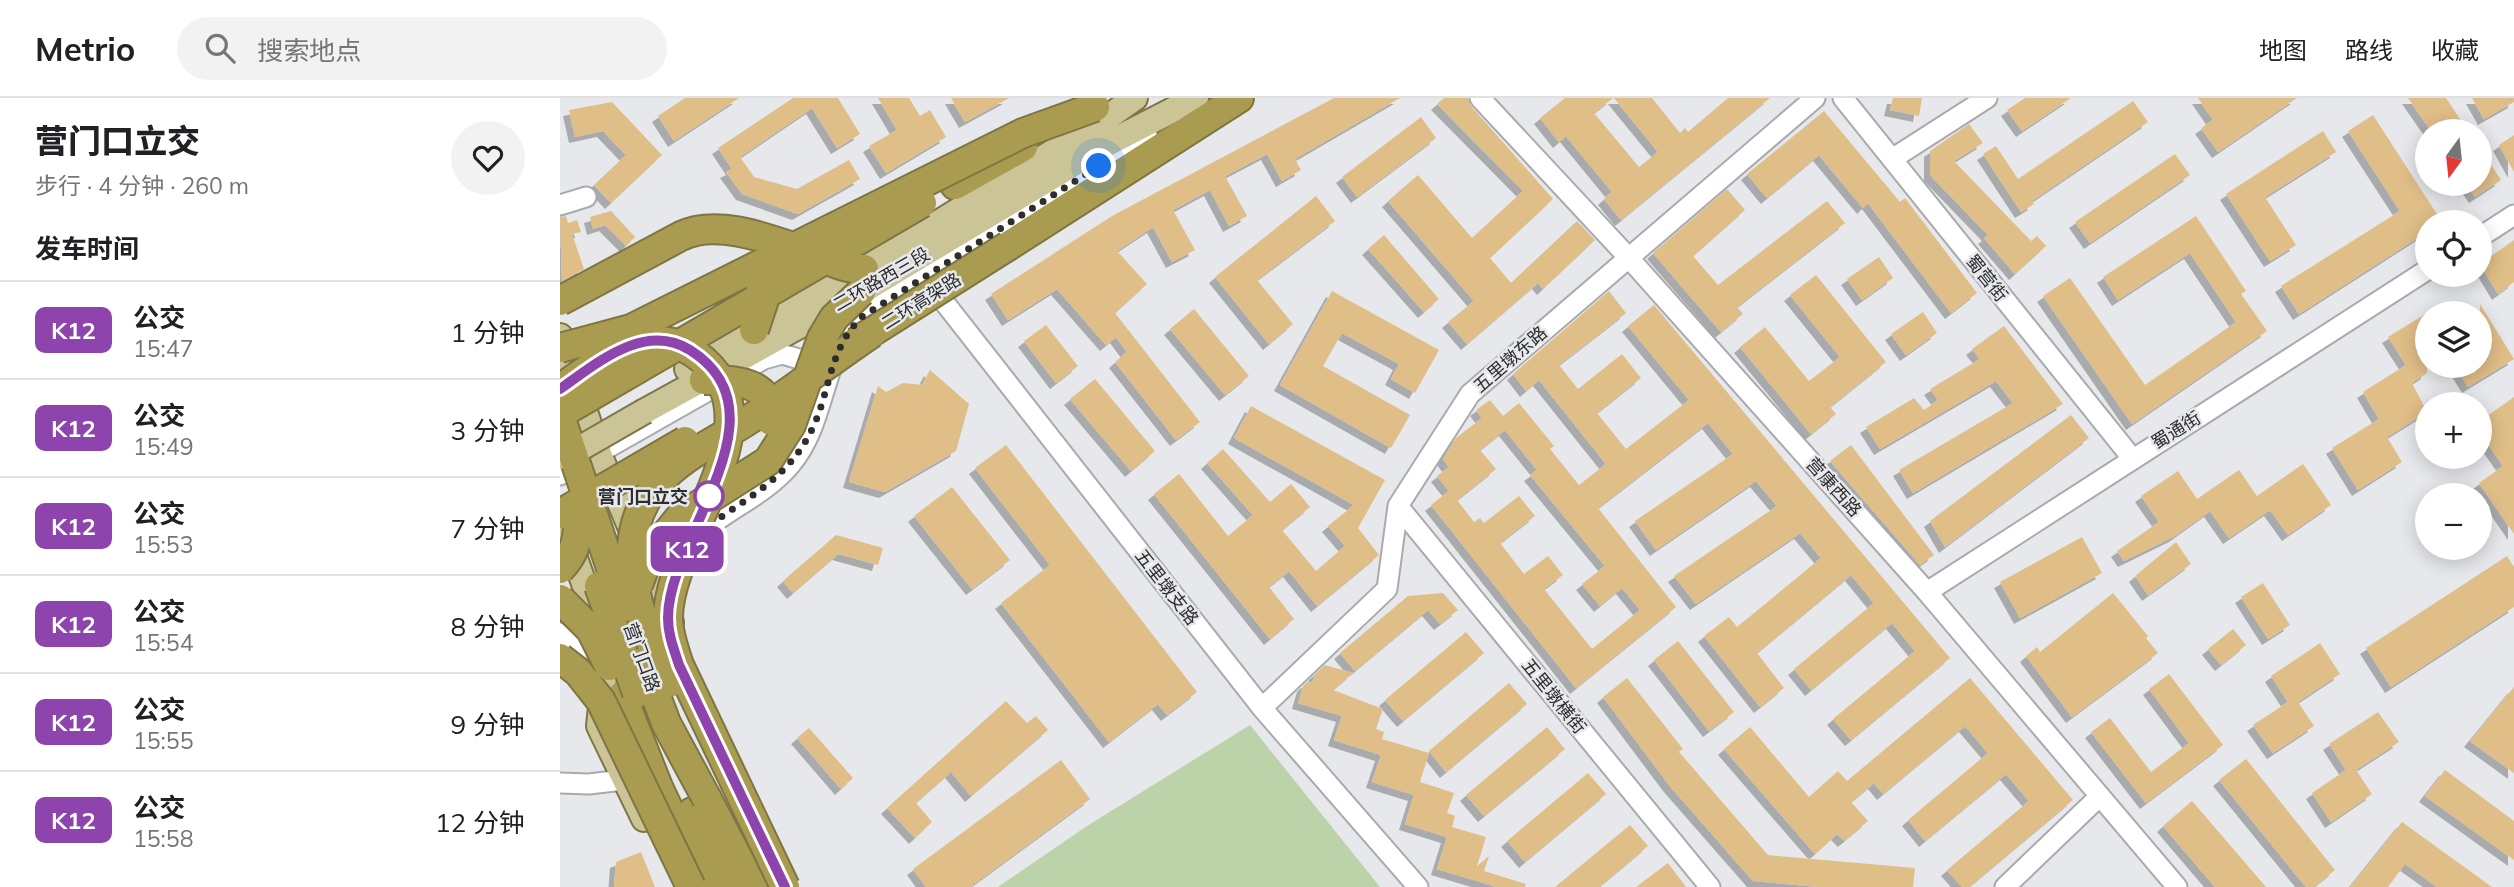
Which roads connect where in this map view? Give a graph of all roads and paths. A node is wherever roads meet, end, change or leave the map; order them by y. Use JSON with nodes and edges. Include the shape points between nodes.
{"nodes":[{"id":1,"x":1135,"y":98,"type":"edge"},
{"id":2,"x":1198,"y":98,"type":"edge"},
{"id":3,"x":1239,"y":98,"type":"edge"},
{"id":4,"x":1480,"y":98,"type":"edge"},
{"id":5,"x":1815,"y":98,"type":"edge"},
{"id":6,"x":1843,"y":98,"type":"edge"},
{"id":7,"x":1987,"y":98,"type":"edge"},
{"id":8,"x":1102,"y":114,"type":"edge"},
{"id":9,"x":1892,"y":159,"type":"junction"},
{"id":10,"x":586,"y":197,"type":"dead end"},
{"id":11,"x":560,"y":205,"type":"edge"},
{"id":12,"x":2514,"y":215,"type":"edge"},
{"id":13,"x":2492,"y":229,"type":"edge"},
{"id":14,"x":1628,"y":257,"type":"junction"},
{"id":15,"x":2415,"y":278,"type":"edge"},
{"id":16,"x":926,"y":279,"type":"junction"},
{"id":17,"x":862,"y":280,"type":"junction"},
{"id":18,"x":560,"y":301,"type":"edge"},
{"id":19,"x":560,"y":321,"type":"edge"},
{"id":20,"x":754,"y":330,"type":"junction"},
{"id":21,"x":872,"y":332,"type":"junction"},
{"id":22,"x":560,"y":338,"type":"edge"},
{"id":23,"x":560,"y":348,"type":"edge"},
{"id":24,"x":830,"y":369,"type":"junction"},
{"id":25,"x":701,"y":380,"type":"junction"},
{"id":26,"x":560,"y":389,"type":"edge"},
{"id":27,"x":561,"y":447,"type":"edge"},
{"id":28,"x":599,"y":454,"type":"junction"},
{"id":29,"x":2132,"y":458,"type":"junction"},
{"id":30,"x":586,"y":495,"type":"junction"},
{"id":31,"x":1398,"y":506,"type":"junction"},
{"id":32,"x":566,"y":517,"type":"edge"},
{"id":33,"x":560,"y":569,"type":"edge"},
{"id":34,"x":560,"y":590,"type":"edge"},
{"id":35,"x":1927,"y":592,"type":"junction"},
{"id":36,"x":560,"y":600,"type":"edge"},
{"id":37,"x":665,"y":609,"type":"junction"},
{"id":38,"x":609,"y":620,"type":"junction"},
{"id":39,"x":560,"y":633,"type":"edge"},
{"id":40,"x":635,"y":640,"type":"junction"},
{"id":41,"x":560,"y":658,"type":"edge"},
{"id":42,"x":1262,"y":708,"type":"junction"},
{"id":43,"x":599,"y":726,"type":"junction"},
{"id":44,"x":623,"y":780,"type":"junction"},
{"id":45,"x":560,"y":783,"type":"edge"},
{"id":46,"x":2100,"y":796,"type":"junction"},
{"id":47,"x":679,"y":887,"type":"edge"},
{"id":48,"x":691,"y":887,"type":"edge"},
{"id":49,"x":705,"y":887,"type":"edge"},
{"id":50,"x":729,"y":887,"type":"edge"},
{"id":51,"x":753,"y":887,"type":"edge"},
{"id":52,"x":768,"y":887,"type":"edge"},
{"id":53,"x":785,"y":887,"type":"edge"},
{"id":54,"x":798,"y":887,"type":"edge"},
{"id":55,"x":1419,"y":887,"type":"edge"},
{"id":56,"x":1710,"y":887,"type":"edge"},
{"id":57,"x":2005,"y":887,"type":"edge"},
{"id":58,"x":2177,"y":887,"type":"edge"}],
"edges":[{"from":1,"to":8,"type":"main road","name":"二环路西三段"},
{"from":2,"to":8,"type":"main road","name":"二环路西三段"},
{"from":2,"to":16,"type":"street"},
{"from":3,"to":21,"type":"highway","name":"二环高架路","bridge":true},
{"from":4,"to":14,"type":"street","name":"营康西路"},
{"from":5,"to":14,"type":"street","name":"五里墩东路"},
{"from":6,"to":9,"type":"street","name":"蜀营街"},
{"from":7,"to":9,"type":"street"},
{"from":8,"to":17,"type":"main road","name":"二环路西三段"},
{"from":8,"to":22,"type":"street","via":[[697,293]]},
{"from":8,"to":23,"type":"highway","bridge":true,"via":[[1012,139],[631,329]]},
{"from":8,"to":27,"type":"highway","bridge":true,"via":[[912,208]]},
{"from":9,"to":29,"type":"street","name":"蜀营街"},
{"from":10,"to":11,"type":"street"},
{"from":12,"to":13,"type":"street"},
{"from":14,"to":31,"type":"street","name":"五里墩东路","via":[[1470,394]]},
{"from":14,"to":35,"type":"street","name":"营康西路"},
{"from":15,"to":29,"type":"street","name":"蜀通街"},
{"from":16,"to":24,"type":"street","via":[[849,329]]},
{"from":16,"to":42,"type":"street","name":"五里墩支路"},
{"from":17,"to":18,"type":"highway","bridge":true,"via":[[850,269],[809,253],[730,231],[700,229]]},
{"from":17,"to":20,"type":"main road","name":"二环路西三段","bridge":true},
{"from":17,"to":25,"type":"main road","name":"二环路西三段","bridge":true},
{"from":17,"to":40,"type":"highway","bridge":true,"via":[[822,338],[791,425],[768,461],[681,517],[658,542],[637,589]]},
{"from":19,"to":20,"type":"highway","bridge":true,"via":[[679,248],[710,239],[739,248],[754,266],[762,303]]},
{"from":20,"to":27,"type":"main road","name":"二环路西三段","bridge":true},
{"from":21,"to":32,"type":"highway","name":"二环高架路","bridge":true},
{"from":21,"to":52,"type":"highway","bridge":true,"via":[[672,469],[645,502],[633,538],[632,578],[648,639]]},
{"from":22,"to":28,"type":"main road"},
{"from":24,"to":28,"type":"street","via":[[794,355],[773,356]]},
{"from":24,"to":37,"type":"street","via":[[817,417],[792,464],[681,551],[666,588]]},
{"from":25,"to":27,"type":"main road","name":"二环路西三段","bridge":true},
{"from":25,"to":30,"type":"highway","bridge":true,"via":[[742,380],[769,402],[771,424],[753,456],[654,515],[612,516]]},
{"from":26,"to":53,"type":"highway","bridge":true,"via":[[620,349],[656,342],[684,346],[696,354],[725,391],[730,432],[677,577],[668,616],[669,635]]},
{"from":27,"to":28,"type":"street"},
{"from":27,"to":30,"type":"highway","name":"营门口路","bridge":true},
{"from":27,"to":32,"type":"highway","name":"营门口路"},
{"from":28,"to":37,"type":"main road"},
{"from":29,"to":35,"type":"street","name":"蜀通街"},
{"from":30,"to":40,"type":"highway","name":"营门口路","bridge":true},
{"from":31,"to":42,"type":"street","name":"五里墩东路","via":[[1387,589]]},
{"from":31,"to":56,"type":"street","name":"五里墩横街"},
{"from":32,"to":33,"type":"highway","bridge":true,"via":[[578,539]]},
{"from":32,"to":38,"type":"highway","name":"营门口路","bridge":true},
{"from":32,"to":43,"type":"main road","via":[[607,648]]},
{"from":34,"to":38,"type":"highway","bridge":true,"via":[[586,594],[603,604]]},
{"from":35,"to":46,"type":"street","name":"营康西路"},
{"from":36,"to":49,"type":"highway","bridge":true,"via":[[576,612],[601,646]]},
{"from":37,"to":54,"type":"main road"},
{"from":38,"to":50,"type":"highway","name":"营门口路","bridge":true,"via":[[650,725]]},
{"from":39,"to":43,"type":"street","via":[[578,654]]},
{"from":40,"to":51,"type":"highway","name":"营门口路","bridge":true,"via":[[666,723]]},
{"from":41,"to":48,"type":"highway","bridge":true,"via":[[601,701]]},
{"from":42,"to":55,"type":"street","name":"五里墩支路"},
{"from":43,"to":44,"type":"main road"},
{"from":44,"to":45,"type":"street"},
{"from":44,"to":47,"type":"main road"},
{"from":46,"to":57,"type":"street"},
{"from":46,"to":58,"type":"street","name":"营康西路"}]}
